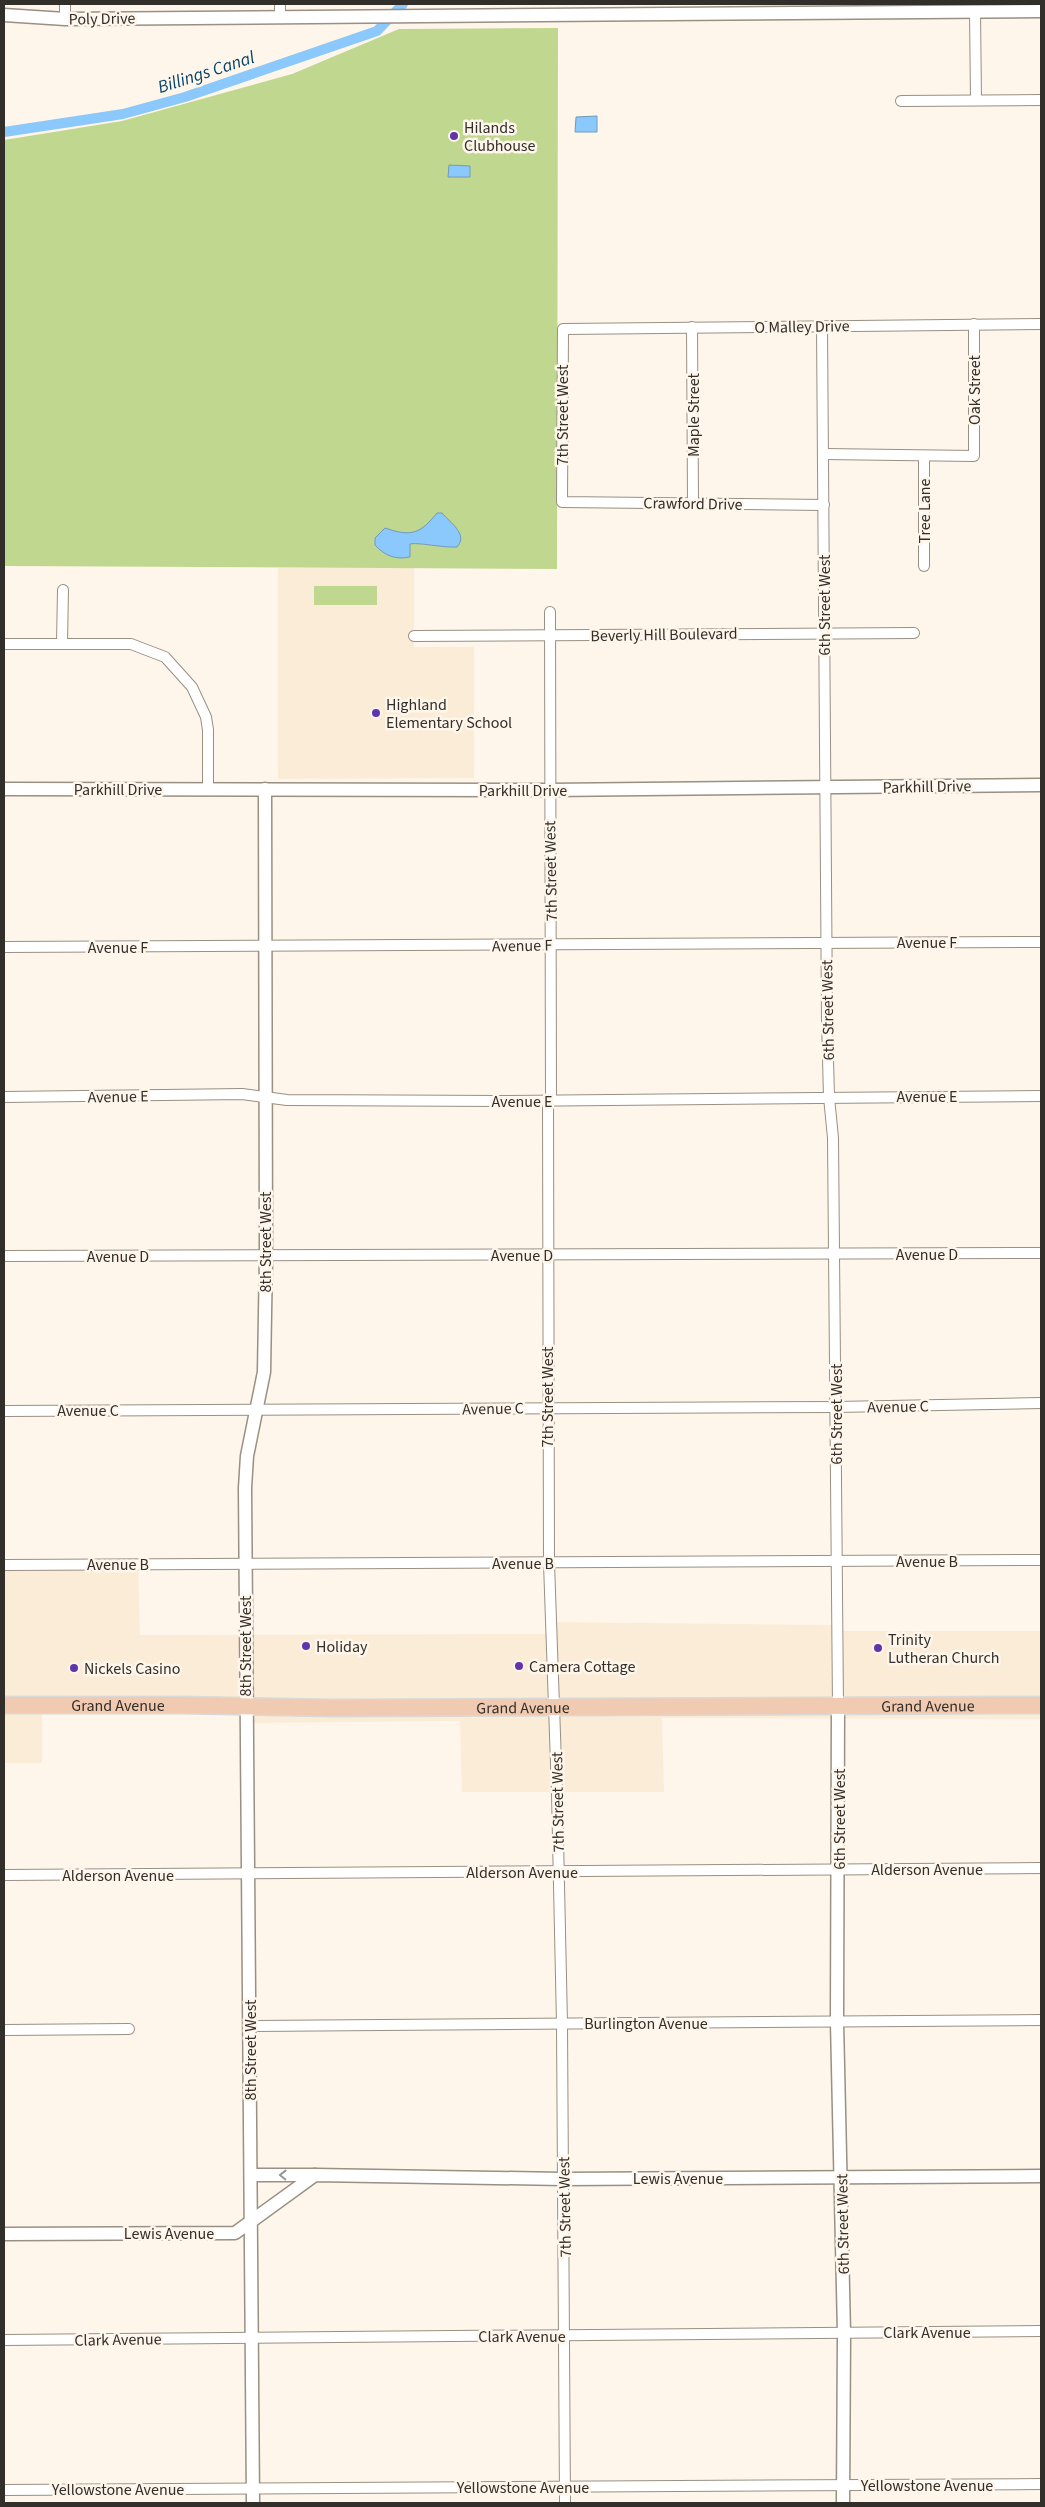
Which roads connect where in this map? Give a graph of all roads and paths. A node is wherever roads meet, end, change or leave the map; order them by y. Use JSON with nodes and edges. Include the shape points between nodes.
{"nodes":[{"id":1,"x":65,"y":4,"type":"edge"},
{"id":2,"x":280,"y":10,"type":"edge"},
{"id":3,"x":1041,"y":11,"type":"edge"},
{"id":4,"x":975,"y":12,"type":"junction"},
{"id":5,"x":1015,"y":12,"type":"junction"},
{"id":6,"x":4,"y":15,"type":"edge"},
{"id":7,"x":65,"y":19,"type":"junction"},
{"id":8,"x":1041,"y":19,"type":"edge"},
{"id":9,"x":976,"y":100,"type":"junction"},
{"id":10,"x":1041,"y":100,"type":"edge"},
{"id":11,"x":901,"y":101,"type":"dead end"},
{"id":12,"x":974,"y":324,"type":"junction"},
{"id":13,"x":1041,"y":324,"type":"edge"},
{"id":14,"x":822,"y":326,"type":"junction"},
{"id":15,"x":692,"y":327,"type":"junction"},
{"id":16,"x":562,"y":329,"type":"joint"},
{"id":17,"x":824,"y":454,"type":"junction"},
{"id":18,"x":924,"y":456,"type":"junction"},
{"id":19,"x":562,"y":502,"type":"joint"},
{"id":20,"x":693,"y":502,"type":"junction"},
{"id":21,"x":824,"y":505,"type":"junction"},
{"id":22,"x":924,"y":566,"type":"dead end"},
{"id":23,"x":63,"y":590,"type":"dead end"},
{"id":24,"x":550,"y":612,"type":"dead end"},
{"id":25,"x":914,"y":632,"type":"dead end"},
{"id":26,"x":825,"y":633,"type":"junction"},
{"id":27,"x":414,"y":636,"type":"dead end"},
{"id":28,"x":549,"y":636,"type":"junction"},
{"id":29,"x":4,"y":644,"type":"edge"},
{"id":30,"x":62,"y":644,"type":"junction"},
{"id":31,"x":1041,"y":784,"type":"edge"},
{"id":32,"x":826,"y":788,"type":"junction"},
{"id":33,"x":4,"y":789,"type":"edge"},
{"id":34,"x":208,"y":789,"type":"junction"},
{"id":35,"x":265,"y":789,"type":"junction"},
{"id":36,"x":549,"y":790,"type":"junction"},
{"id":37,"x":826,"y":942,"type":"junction"},
{"id":38,"x":1041,"y":942,"type":"edge"},
{"id":39,"x":552,"y":945,"type":"junction"},
{"id":40,"x":4,"y":947,"type":"edge"},
{"id":41,"x":265,"y":948,"type":"junction"},
{"id":42,"x":1041,"y":1096,"type":"edge"},
{"id":43,"x":4,"y":1097,"type":"edge"},
{"id":44,"x":265,"y":1097,"type":"junction"},
{"id":45,"x":829,"y":1097,"type":"junction"},
{"id":46,"x":550,"y":1101,"type":"junction"},
{"id":47,"x":1041,"y":1253,"type":"edge"},
{"id":48,"x":835,"y":1254,"type":"junction"},
{"id":49,"x":548,"y":1255,"type":"junction"},
{"id":50,"x":4,"y":1256,"type":"edge"},
{"id":51,"x":266,"y":1256,"type":"junction"},
{"id":52,"x":1041,"y":1403,"type":"edge"},
{"id":53,"x":547,"y":1407,"type":"junction"},
{"id":54,"x":836,"y":1407,"type":"junction"},
{"id":55,"x":4,"y":1410,"type":"edge"},
{"id":56,"x":257,"y":1410,"type":"junction"},
{"id":57,"x":1041,"y":1560,"type":"edge"},
{"id":58,"x":837,"y":1561,"type":"junction"},
{"id":59,"x":549,"y":1563,"type":"junction"},
{"id":60,"x":246,"y":1564,"type":"junction"},
{"id":61,"x":4,"y":1565,"type":"edge"},
{"id":62,"x":4,"y":1705,"type":"edge"},
{"id":63,"x":1041,"y":1705,"type":"edge"},
{"id":64,"x":246,"y":1706,"type":"junction"},
{"id":65,"x":838,"y":1706,"type":"junction"},
{"id":66,"x":553,"y":1707,"type":"junction"},
{"id":67,"x":1041,"y":1868,"type":"edge"},
{"id":68,"x":839,"y":1870,"type":"junction"},
{"id":69,"x":558,"y":1871,"type":"junction"},
{"id":70,"x":250,"y":1874,"type":"junction"},
{"id":71,"x":4,"y":1875,"type":"edge"},
{"id":72,"x":1041,"y":2020,"type":"edge"},
{"id":73,"x":837,"y":2022,"type":"junction"},
{"id":74,"x":562,"y":2024,"type":"junction"},
{"id":75,"x":250,"y":2026,"type":"junction"},
{"id":76,"x":129,"y":2029,"type":"dead end"},
{"id":77,"x":4,"y":2030,"type":"edge"},
{"id":78,"x":251,"y":2175,"type":"junction"},
{"id":79,"x":315,"y":2176,"type":"junction"},
{"id":80,"x":1041,"y":2176,"type":"edge"},
{"id":81,"x":841,"y":2177,"type":"junction"},
{"id":82,"x":563,"y":2179,"type":"junction"},
{"id":83,"x":251,"y":2222,"type":"junction"},
{"id":84,"x":4,"y":2234,"type":"edge"},
{"id":85,"x":1041,"y":2331,"type":"edge"},
{"id":86,"x":844,"y":2333,"type":"junction"},
{"id":87,"x":565,"y":2335,"type":"junction"},
{"id":88,"x":253,"y":2338,"type":"junction"},
{"id":89,"x":4,"y":2340,"type":"edge"},
{"id":90,"x":1041,"y":2484,"type":"edge"},
{"id":91,"x":844,"y":2485,"type":"junction"},
{"id":92,"x":565,"y":2487,"type":"junction"},
{"id":93,"x":253,"y":2488,"type":"junction"},
{"id":94,"x":4,"y":2490,"type":"edge"},
{"id":95,"x":253,"y":2503,"type":"edge"},
{"id":96,"x":565,"y":2503,"type":"edge"},
{"id":97,"x":844,"y":2503,"type":"edge"}],
"edges":[{"from":1,"to":7,"type":"street"},
{"from":2,"to":4,"type":"street","name":"Poly Drive","via":[[377,16]]},
{"from":2,"to":7,"type":"street","name":"Poly Drive"},
{"from":3,"to":5,"type":"street","name":"Poly Drive"},
{"from":4,"to":5,"type":"street","name":"Poly Drive"},
{"from":4,"to":9,"type":"street"},
{"from":5,"to":8,"type":"street"},
{"from":6,"to":7,"type":"street","name":"Poly Drive"},
{"from":9,"to":10,"type":"street"},
{"from":9,"to":11,"type":"street"},
{"from":12,"to":13,"type":"street","name":"O Malley Drive"},
{"from":12,"to":14,"type":"street","name":"O Malley Drive"},
{"from":12,"to":18,"type":"street","name":"Oak Street","via":[[974,456]]},
{"from":14,"to":15,"type":"street","name":"O Malley Drive"},
{"from":14,"to":17,"type":"street","name":"6th Street West"},
{"from":15,"to":16,"type":"street","name":"O Malley Drive"},
{"from":15,"to":20,"type":"street","name":"Maple Street"},
{"from":16,"to":19,"type":"street","name":"7th Street West"},
{"from":17,"to":18,"type":"street"},
{"from":17,"to":21,"type":"street","name":"6th Street West"},
{"from":18,"to":22,"type":"street","name":"Tree Lane"},
{"from":19,"to":20,"type":"street","name":"Crawford Drive"},
{"from":20,"to":21,"type":"street","name":"Crawford Drive"},
{"from":21,"to":26,"type":"street","name":"6th Street West"},
{"from":23,"to":30,"type":"street"},
{"from":24,"to":28,"type":"street","name":"7th Street West"},
{"from":25,"to":26,"type":"street","name":"Beverly Hill Boulevard"},
{"from":26,"to":28,"type":"street","name":"Beverly Hill Boulevard"},
{"from":26,"to":32,"type":"street","name":"6th Street West"},
{"from":27,"to":28,"type":"street","name":"Beverly Hill Boulevard"},
{"from":28,"to":36,"type":"street","name":"7th Street West"},
{"from":29,"to":30,"type":"street"},
{"from":30,"to":34,"type":"street","via":[[131,644],[165,657],[192,687],[206,717]]},
{"from":31,"to":32,"type":"street","name":"Parkhill Drive"},
{"from":32,"to":36,"type":"street","name":"Parkhill Drive"},
{"from":32,"to":37,"type":"street","name":"6th Street West"},
{"from":33,"to":34,"type":"street","name":"Parkhill Drive"},
{"from":34,"to":35,"type":"street","name":"Parkhill Drive"},
{"from":35,"to":36,"type":"street","name":"Parkhill Drive"},
{"from":35,"to":41,"type":"street","name":"8th Street West"},
{"from":36,"to":39,"type":"street","name":"7th Street West"},
{"from":37,"to":38,"type":"street","name":"Avenue F"},
{"from":37,"to":39,"type":"street","name":"Avenue F"},
{"from":37,"to":45,"type":"street","name":"6th Street West"},
{"from":39,"to":41,"type":"street","name":"Avenue F"},
{"from":39,"to":46,"type":"street","name":"7th Street West"},
{"from":40,"to":41,"type":"street","name":"Avenue F"},
{"from":41,"to":44,"type":"street","name":"8th Street West"},
{"from":42,"to":45,"type":"street","name":"Avenue E"},
{"from":43,"to":44,"type":"street","name":"Avenue E","via":[[242,1094]]},
{"from":44,"to":46,"type":"street","name":"Avenue E","via":[[287,1100]]},
{"from":44,"to":51,"type":"street","name":"8th Street West"},
{"from":45,"to":46,"type":"street","name":"Avenue E"},
{"from":45,"to":48,"type":"street","name":"6th Street West"},
{"from":46,"to":49,"type":"street","name":"7th Street West"},
{"from":47,"to":48,"type":"street","name":"Avenue D"},
{"from":48,"to":49,"type":"street","name":"Avenue D"},
{"from":48,"to":54,"type":"street","name":"6th Street West"},
{"from":49,"to":51,"type":"street","name":"Avenue D"},
{"from":49,"to":53,"type":"street","name":"7th Street West"},
{"from":50,"to":51,"type":"street","name":"Avenue D"},
{"from":51,"to":56,"type":"street","name":"8th Street West","via":[[264,1372]]},
{"from":52,"to":54,"type":"street","name":"Avenue C"},
{"from":53,"to":54,"type":"street","name":"Avenue C"},
{"from":53,"to":56,"type":"street","name":"Avenue C"},
{"from":53,"to":59,"type":"street","name":"7th Street West"},
{"from":54,"to":58,"type":"street","name":"6th Street West"},
{"from":55,"to":56,"type":"street","name":"Avenue C"},
{"from":56,"to":60,"type":"street","name":"8th Street West","via":[[247,1456]]},
{"from":57,"to":58,"type":"street","name":"Avenue B"},
{"from":58,"to":59,"type":"street","name":"Avenue B"},
{"from":58,"to":65,"type":"street","name":"6th Street West"},
{"from":59,"to":60,"type":"street","name":"Avenue B"},
{"from":59,"to":66,"type":"street","name":"7th Street West"},
{"from":60,"to":61,"type":"street","name":"Avenue B"},
{"from":60,"to":64,"type":"street","name":"8th Street West"},
{"from":62,"to":64,"type":"main road","name":"Grand Avenue"},
{"from":63,"to":65,"type":"main road","name":"Grand Avenue"},
{"from":64,"to":66,"type":"main road","name":"Grand Avenue"},
{"from":64,"to":70,"type":"street","name":"8th Street West","via":[[249,1723]]},
{"from":65,"to":66,"type":"main road","name":"Grand Avenue"},
{"from":65,"to":68,"type":"street","name":"6th Street West"},
{"from":66,"to":69,"type":"street","name":"7th Street West"},
{"from":67,"to":68,"type":"street","name":"Alderson Avenue"},
{"from":68,"to":69,"type":"street","name":"Alderson Avenue"},
{"from":68,"to":73,"type":"street","name":"6th Street West"},
{"from":69,"to":70,"type":"street","name":"Alderson Avenue"},
{"from":69,"to":74,"type":"street","name":"7th Street West"},
{"from":70,"to":71,"type":"street","name":"Alderson Avenue"},
{"from":70,"to":75,"type":"street","name":"8th Street West"},
{"from":72,"to":73,"type":"street","name":"Burlington Avenue"},
{"from":73,"to":74,"type":"street","name":"Burlington Avenue"},
{"from":73,"to":81,"type":"street","name":"6th Street West"},
{"from":74,"to":75,"type":"street","name":"Burlington Avenue"},
{"from":74,"to":82,"type":"street","name":"7th Street West"},
{"from":75,"to":78,"type":"street","name":"8th Street West"},
{"from":76,"to":77,"type":"street"},
{"from":79,"to":78,"type":"street","name":"Lewis Avenue","one_way":true},
{"from":78,"to":83,"type":"street","name":"8th Street West"},
{"from":79,"to":82,"type":"street","name":"Lewis Avenue"},
{"from":79,"to":83,"type":"street","name":"Lewis Avenue"},
{"from":80,"to":81,"type":"street","name":"Lewis Avenue"},
{"from":81,"to":82,"type":"street","name":"Lewis Avenue"},
{"from":81,"to":86,"type":"street","name":"6th Street West"},
{"from":82,"to":87,"type":"street","name":"7th Street West"},
{"from":83,"to":84,"type":"street","name":"Lewis Avenue","via":[[235,2233]]},
{"from":83,"to":88,"type":"street","name":"8th Street West"},
{"from":85,"to":86,"type":"street","name":"Clark Avenue"},
{"from":86,"to":87,"type":"street","name":"Clark Avenue"},
{"from":86,"to":91,"type":"street","name":"6th Street West"},
{"from":87,"to":88,"type":"street","name":"Clark Avenue"},
{"from":87,"to":92,"type":"street","name":"7th Street West"},
{"from":88,"to":89,"type":"street","name":"Clark Avenue"},
{"from":88,"to":93,"type":"street","name":"8th Street West"},
{"from":90,"to":91,"type":"street","name":"Yellowstone Avenue"},
{"from":91,"to":92,"type":"street","name":"Yellowstone Avenue"},
{"from":91,"to":97,"type":"street","name":"6th Street West"},
{"from":92,"to":93,"type":"street","name":"Yellowstone Avenue"},
{"from":92,"to":96,"type":"street","name":"7th Street West"},
{"from":93,"to":94,"type":"street","name":"Yellowstone Avenue"},
{"from":93,"to":95,"type":"street","name":"8th Street West"}]}
